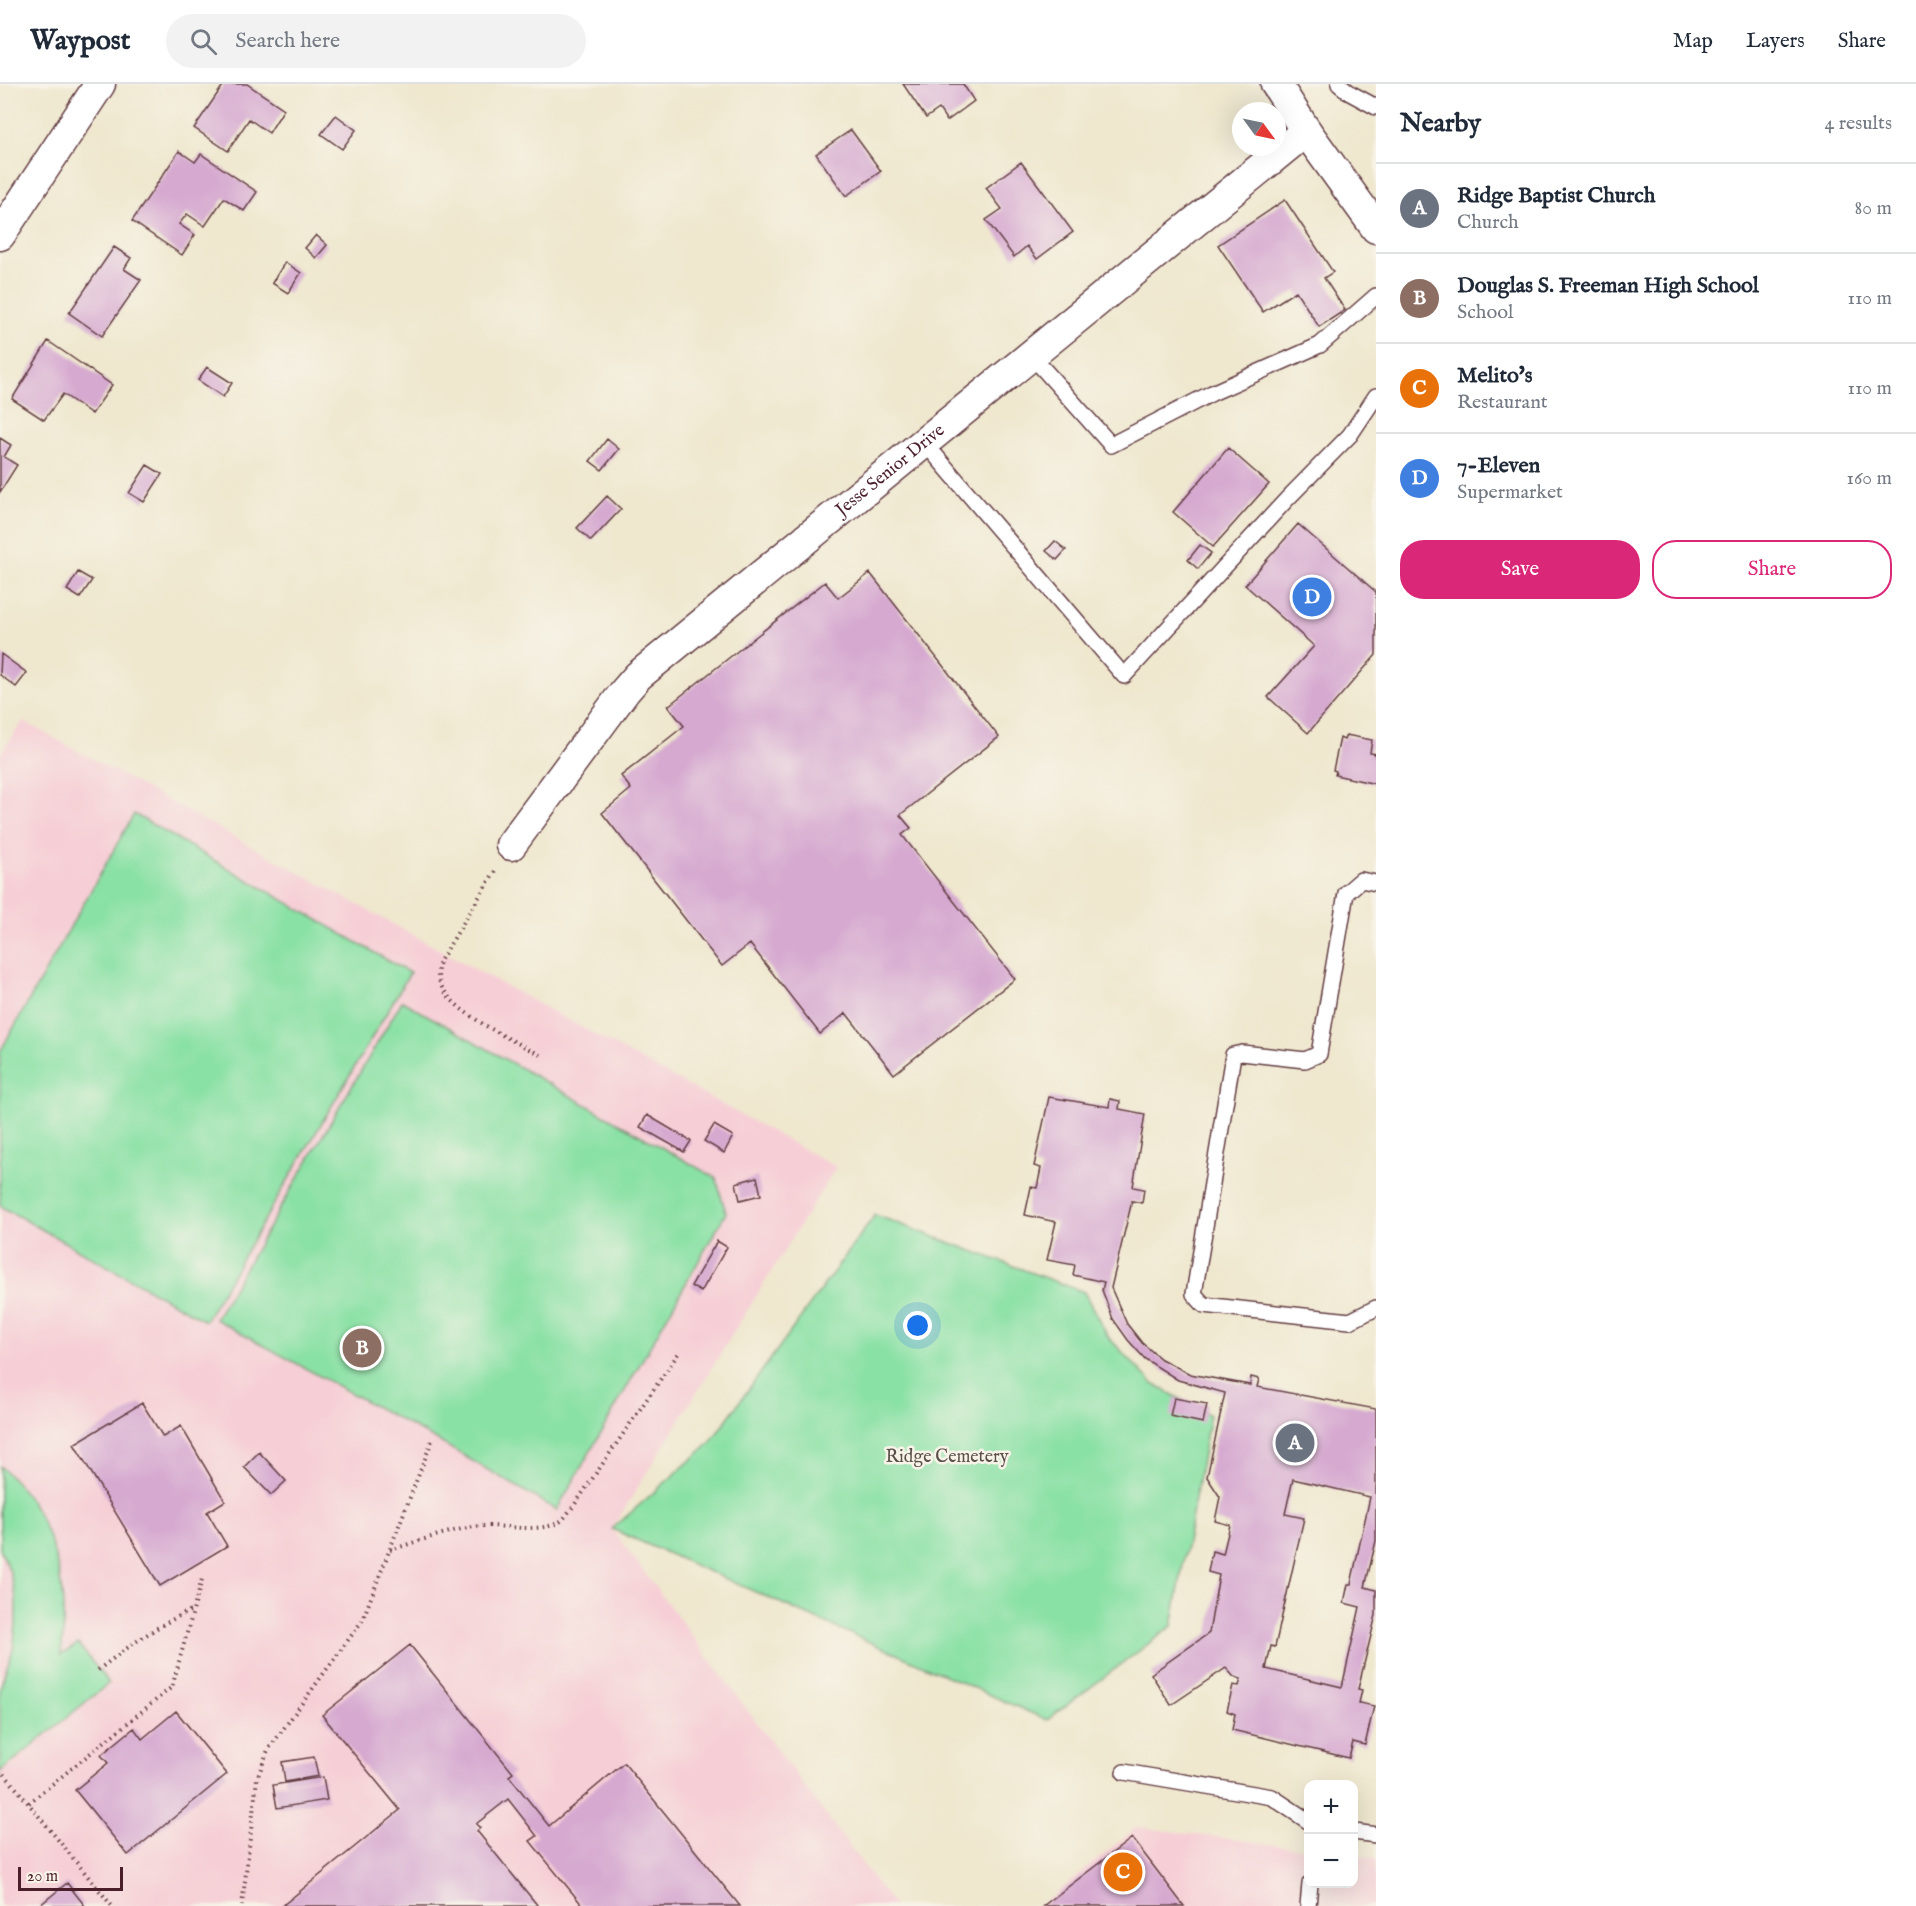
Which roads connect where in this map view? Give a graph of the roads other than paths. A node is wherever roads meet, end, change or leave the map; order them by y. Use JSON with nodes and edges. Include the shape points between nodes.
{"nodes":[{"id":1,"x":100,"y":84,"type":"edge"},
{"id":2,"x":1276,"y":84,"type":"edge"},
{"id":3,"x":1339,"y":84,"type":"edge"},
{"id":4,"x":1376,"y":107,"type":"edge"},
{"id":5,"x":1306,"y":131,"type":"junction"},
{"id":6,"x":1376,"y":228,"type":"edge"},
{"id":7,"x":0,"y":235,"type":"edge"},
{"id":8,"x":1376,"y":296,"type":"edge"},
{"id":9,"x":1031,"y":355,"type":"junction"},
{"id":10,"x":1376,"y":396,"type":"edge"},
{"id":11,"x":924,"y":442,"type":"junction"},
{"id":12,"x":511,"y":845,"type":"road end"},
{"id":13,"x":1376,"y":883,"type":"edge"},
{"id":14,"x":1376,"y":1308,"type":"edge"},
{"id":15,"x":1124,"y":1772,"type":"dead end"},
{"id":16,"x":1304,"y":1818,"type":"edge"},
{"id":17,"x":1358,"y":1833,"type":"edge"},
{"id":18,"x":1376,"y":1835,"type":"edge"},
{"id":19,"x":1310,"y":1888,"type":"edge"},
{"id":20,"x":1308,"y":1906,"type":"edge"}],
"edges":[{"from":1,"to":7,"type":"street"},
{"from":2,"to":5,"type":"street"},
{"from":3,"to":4,"type":"lane"},
{"from":5,"to":6,"type":"street"},
{"from":5,"to":9,"type":"street","name":"Jesse Senior Drive"},
{"from":8,"to":9,"type":"lane","via":[[1320,345],[1212,393],[1111,446]]},
{"from":9,"to":11,"type":"street","name":"Jesse Senior Drive"},
{"from":10,"to":11,"type":"lane","via":[[1350,435],[1125,676]]},
{"from":11,"to":12,"type":"street","name":"Jesse Senior Drive","via":[[638,676]]},
{"from":13,"to":14,"type":"lane","via":[[1360,880],[1346,893],[1319,1054],[1305,1060],[1233,1055],[1194,1294],[1204,1305],[1350,1322]]},
{"from":15,"to":16,"type":"lane","via":[[1272,1797]]},
{"from":17,"to":18,"type":"lane"},
{"from":19,"to":20,"type":"lane"}]}
